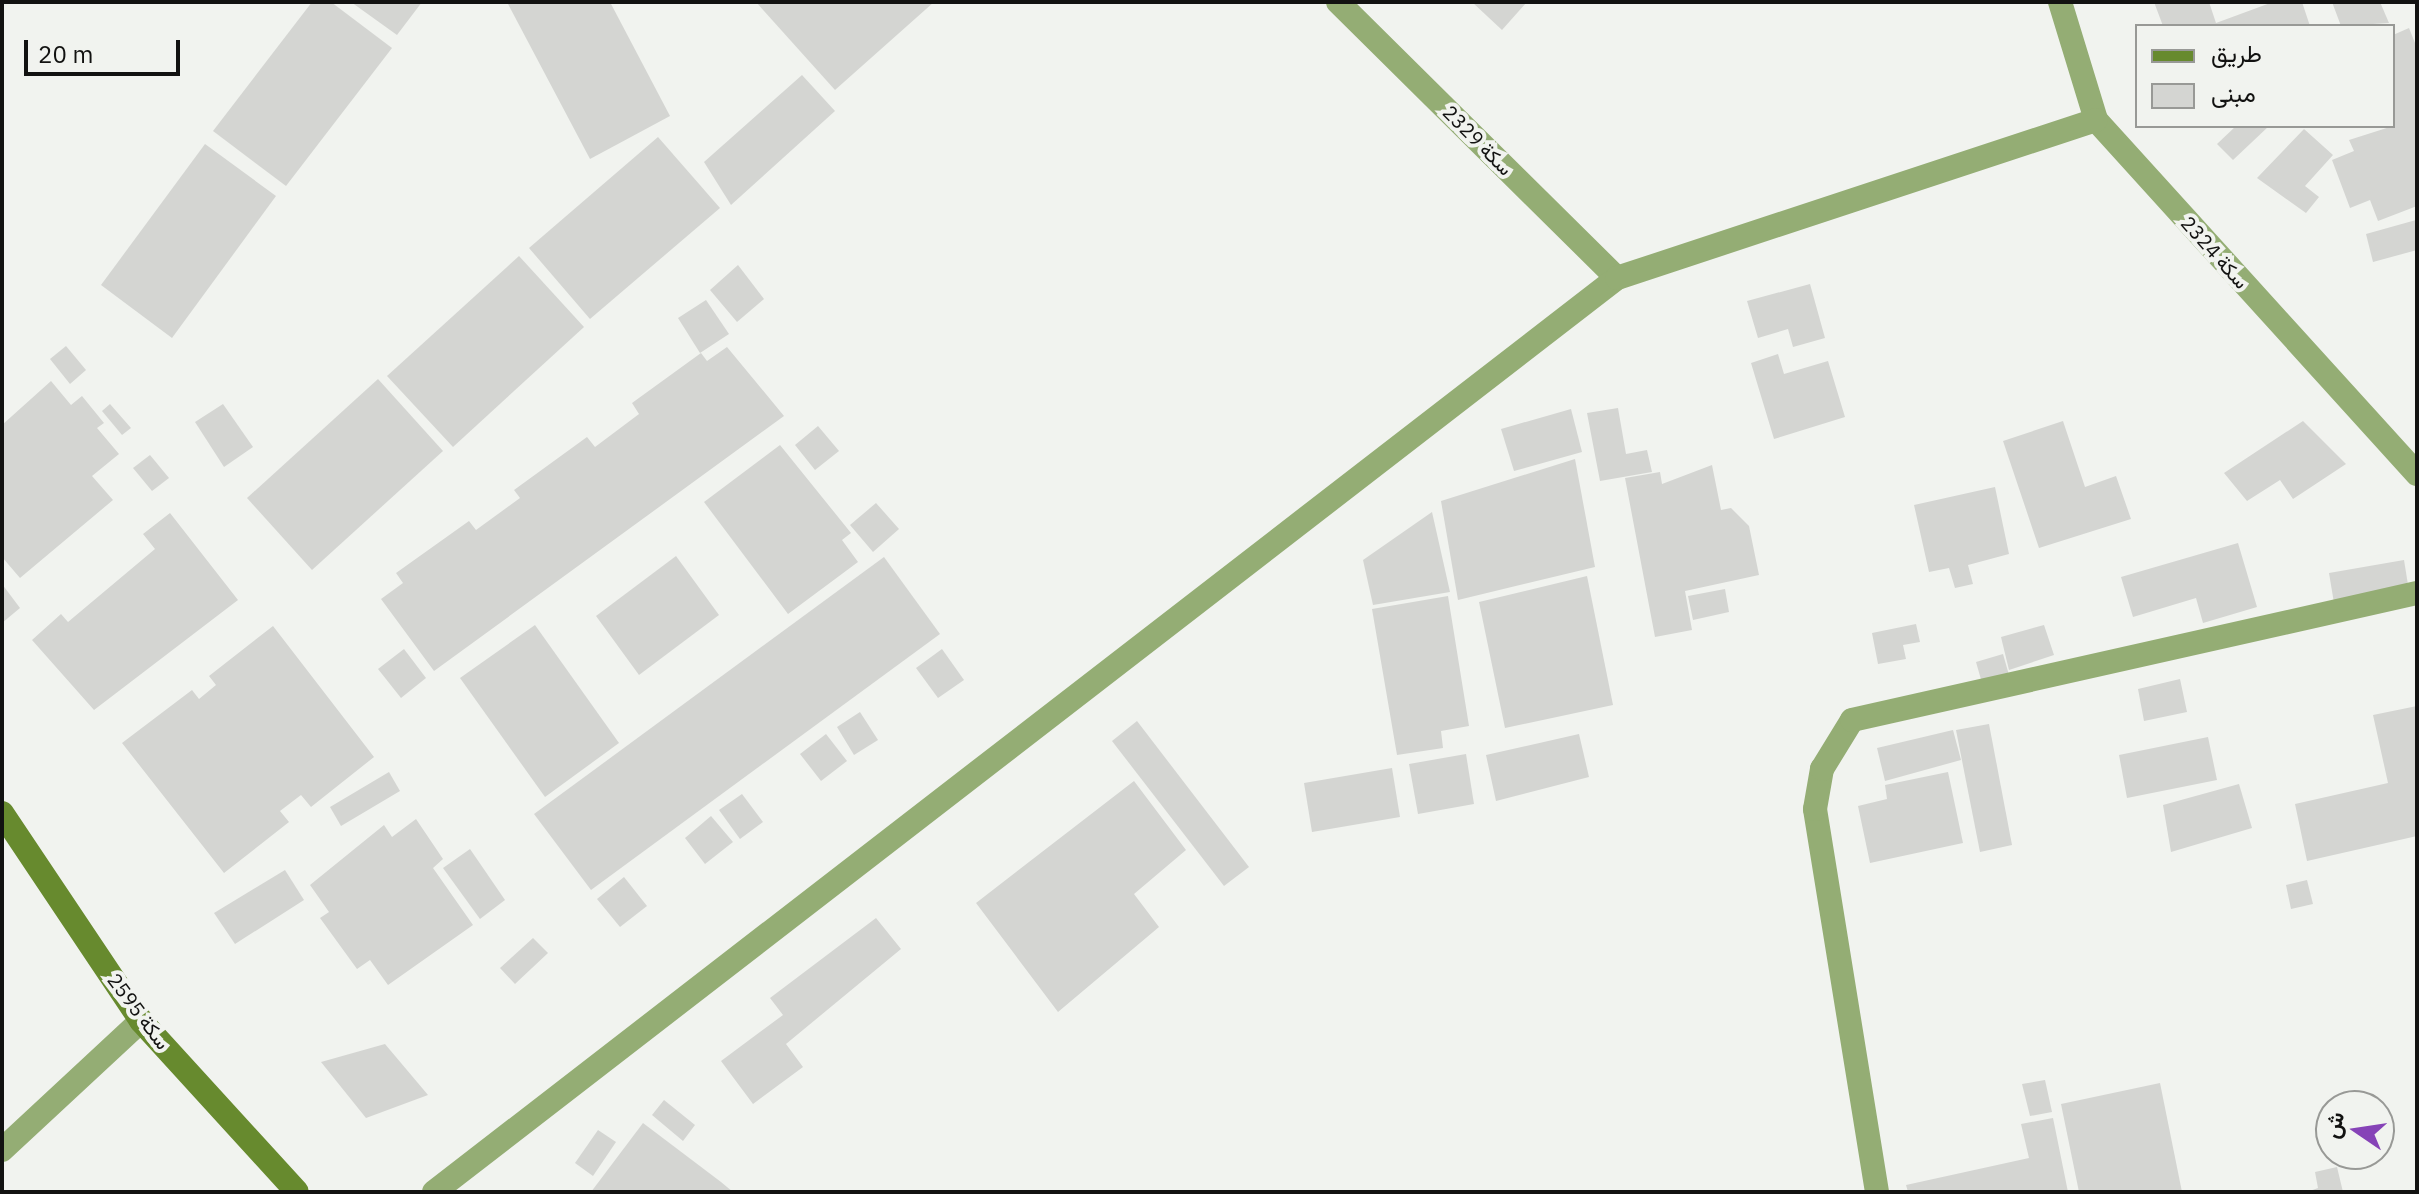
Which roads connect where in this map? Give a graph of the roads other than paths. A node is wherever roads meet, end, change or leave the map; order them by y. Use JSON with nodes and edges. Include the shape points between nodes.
{"nodes":[{"id":1,"x":1338,"y":2,"type":"edge"},
{"id":2,"x":2060,"y":2,"type":"edge"},
{"id":3,"x":2096,"y":120,"type":"junction"},
{"id":4,"x":1617,"y":278,"type":"junction"},
{"id":5,"x":2417,"y":474,"type":"edge"},
{"id":6,"x":2417,"y":593,"type":"edge"},
{"id":7,"x":2,"y":813,"type":"edge"},
{"id":8,"x":141,"y":1021,"type":"junction"},
{"id":9,"x":2,"y":1150,"type":"edge"},
{"id":10,"x":297,"y":1192,"type":"edge"},
{"id":11,"x":434,"y":1192,"type":"edge"},
{"id":12,"x":1877,"y":1192,"type":"edge"}],
"edges":[{"from":1,"to":4,"type":"street","name":"سكة 2329"},
{"from":2,"to":3,"type":"street","name":"سكة 2324"},
{"from":3,"to":4,"type":"street"},
{"from":3,"to":5,"type":"street","name":"سكة 2324"},
{"from":4,"to":11,"type":"street"},
{"from":6,"to":12,"type":"street","via":[[1852,720],[1822,769],[1815,809]]},
{"from":7,"to":8,"type":"street","name":"سكة 2595"},
{"from":8,"to":9,"type":"street"},
{"from":8,"to":10,"type":"street","name":"سكة 2595"}]}
